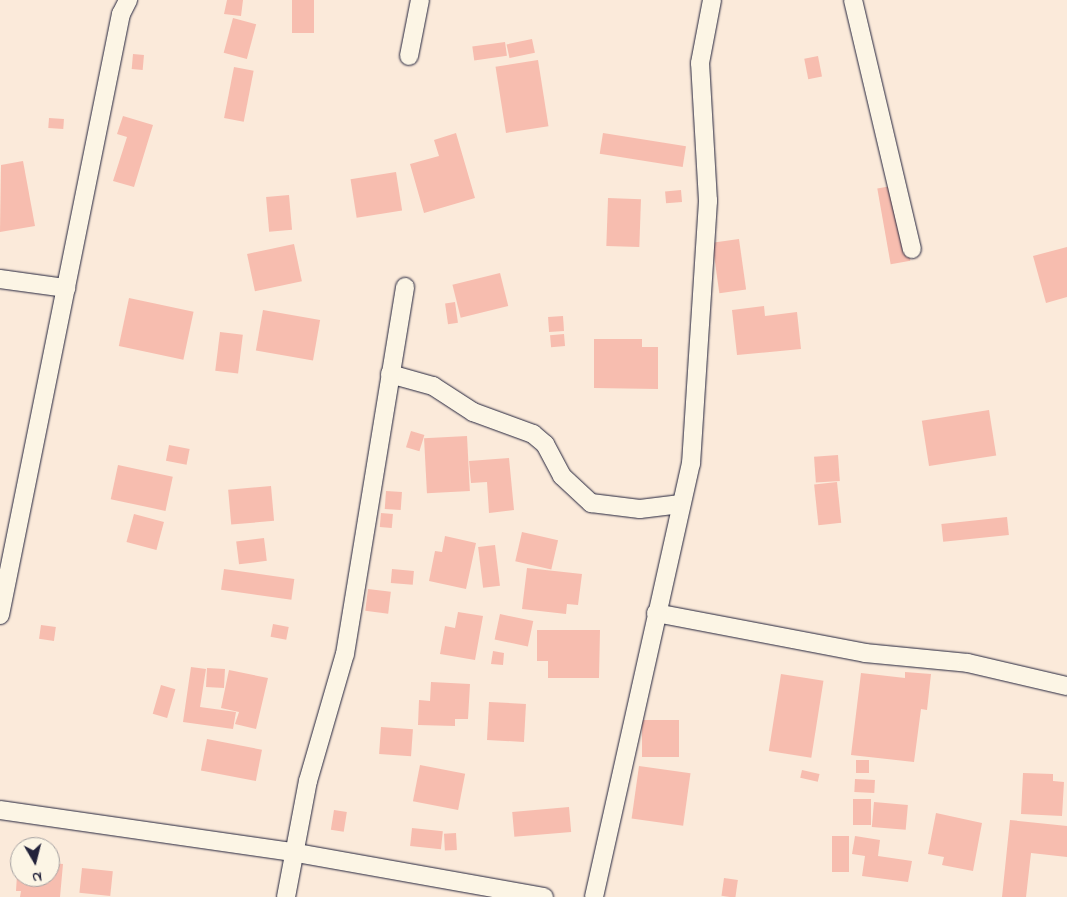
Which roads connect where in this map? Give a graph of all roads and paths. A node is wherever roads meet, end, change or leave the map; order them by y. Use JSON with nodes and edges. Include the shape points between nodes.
{"nodes":[{"id":1,"x":128,"y":0,"type":"edge"},
{"id":2,"x":420,"y":0,"type":"edge"},
{"id":3,"x":712,"y":0,"type":"edge"},
{"id":4,"x":853,"y":0,"type":"edge"},
{"id":5,"x":409,"y":56,"type":"dead end"},
{"id":6,"x":912,"y":249,"type":"dead end"},
{"id":7,"x":0,"y":279,"type":"edge"},
{"id":8,"x":405,"y":287,"type":"dead end"},
{"id":9,"x":66,"y":288,"type":"junction"},
{"id":10,"x":390,"y":374,"type":"junction"},
{"id":11,"x":681,"y":504,"type":"junction"},
{"id":12,"x":656,"y":613,"type":"junction"},
{"id":13,"x":0,"y":615,"type":"edge"},
{"id":14,"x":1067,"y":686,"type":"edge"},
{"id":15,"x":0,"y":810,"type":"edge"},
{"id":16,"x":291,"y":852,"type":"junction"},
{"id":17,"x":286,"y":897,"type":"edge"},
{"id":18,"x":544,"y":897,"type":"edge"},
{"id":19,"x":594,"y":897,"type":"edge"}],
"edges":[{"from":1,"to":9,"type":"street","via":[[121,14]]},
{"from":2,"to":5,"type":"street"},
{"from":3,"to":11,"type":"street","via":[[700,81],[708,201],[702,313],[692,464]]},
{"from":4,"to":6,"type":"street"},
{"from":7,"to":9,"type":"street"},
{"from":8,"to":10,"type":"street"},
{"from":9,"to":13,"type":"street"},
{"from":10,"to":11,"type":"street","via":[[433,386],[473,412],[533,434],[545,444],[562,476],[591,503],[640,509]]},
{"from":10,"to":16,"type":"street","via":[[345,654]]},
{"from":11,"to":12,"type":"street"},
{"from":12,"to":14,"type":"street","via":[[865,653],[968,663]]},
{"from":12,"to":19,"type":"street"},
{"from":15,"to":16,"type":"street"},
{"from":16,"to":17,"type":"street"},
{"from":16,"to":18,"type":"street"}]}
